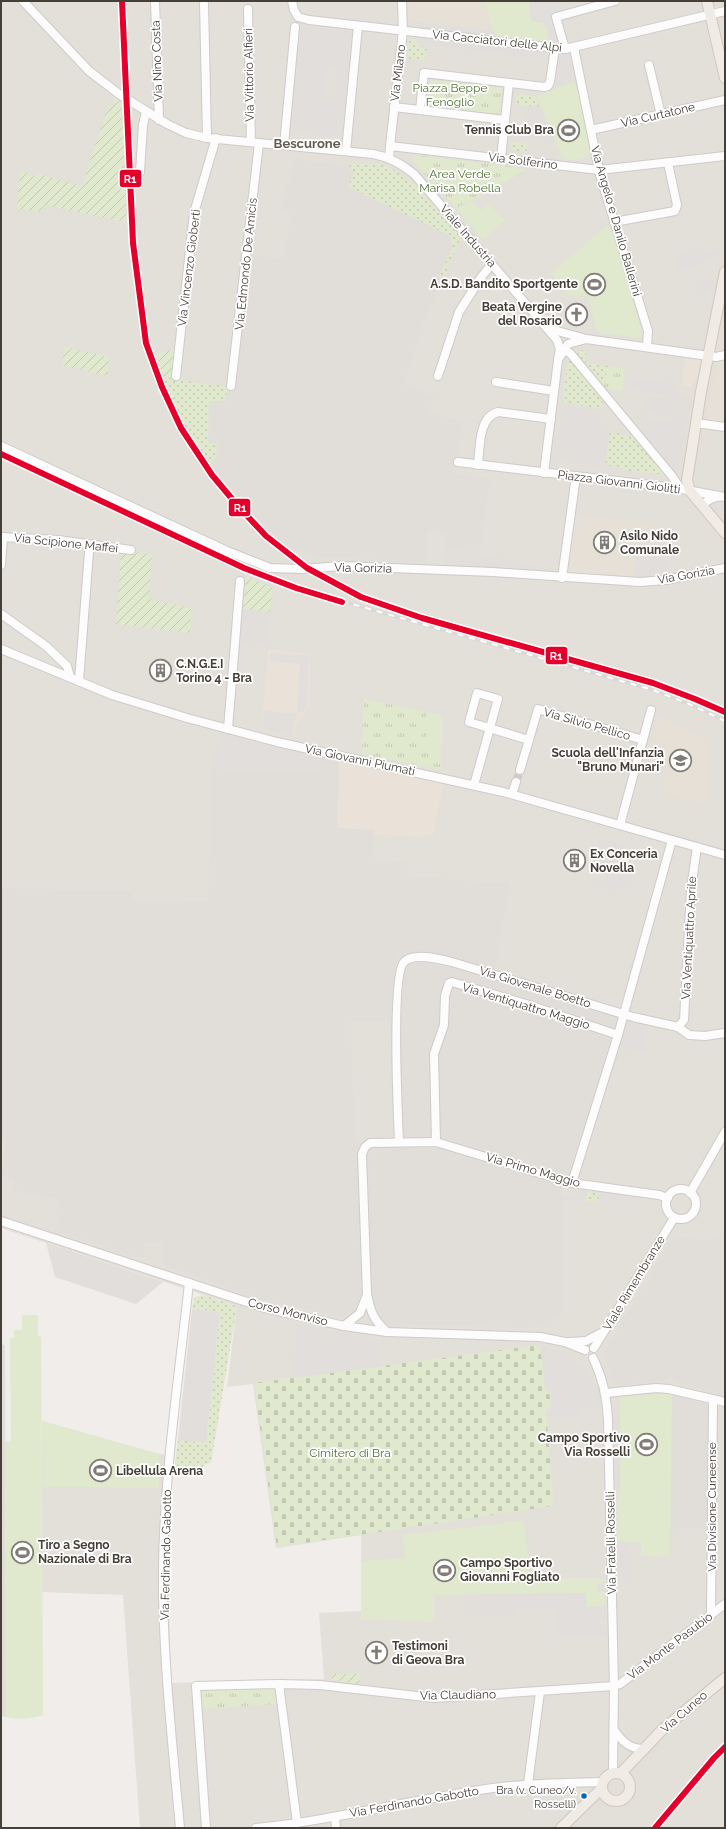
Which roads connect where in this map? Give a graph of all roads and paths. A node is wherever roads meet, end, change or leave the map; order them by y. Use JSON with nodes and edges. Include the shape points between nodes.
{"nodes":[{"id":1,"x":23,"y":1,"type":"edge"},
{"id":2,"x":155,"y":1,"type":"edge"},
{"id":3,"x":292,"y":1,"type":"edge"},
{"id":4,"x":402,"y":1,"type":"edge"},
{"id":5,"x":615,"y":1,"type":"edge"},
{"id":6,"x":707,"y":1,"type":"edge"},
{"id":7,"x":204,"y":4,"type":"dead end"},
{"id":8,"x":248,"y":8,"type":"dead end"},
{"id":9,"x":725,"y":11,"type":"edge"},
{"id":10,"x":710,"y":15,"type":"junction"},
{"id":11,"x":358,"y":26,"type":"junction"},
{"id":12,"x":295,"y":27,"type":"dead end"},
{"id":13,"x":403,"y":31,"type":"junction"},
{"id":14,"x":555,"y":48,"type":"junction"},
{"id":15,"x":574,"y":48,"type":"junction"},
{"id":16,"x":565,"y":49,"type":"junction"},
{"id":17,"x":649,"y":65,"type":"dead end"},
{"id":18,"x":725,"y":78,"type":"edge"},
{"id":19,"x":510,"y":83,"type":"junction"},
{"id":20,"x":725,"y":100,"type":"edge"},
{"id":21,"x":394,"y":107,"type":"junction"},
{"id":22,"x":420,"y":110,"type":"junction"},
{"id":23,"x":146,"y":112,"type":"junction"},
{"id":24,"x":661,"y":115,"type":"junction"},
{"id":25,"x":159,"y":120,"type":"junction"},
{"id":26,"x":505,"y":120,"type":"junction"},
{"id":27,"x":591,"y":130,"type":"junction"},
{"id":28,"x":211,"y":138,"type":"junction"},
{"id":29,"x":255,"y":142,"type":"junction"},
{"id":30,"x":284,"y":145,"type":"junction"},
{"id":31,"x":390,"y":146,"type":"junction"},
{"id":32,"x":346,"y":151,"type":"junction"},
{"id":33,"x":725,"y":156,"type":"edge"},
{"id":34,"x":389,"y":158,"type":"junction"},
{"id":35,"x":501,"y":158,"type":"junction"},
{"id":36,"x":668,"y":163,"type":"junction"},
{"id":37,"x":599,"y":170,"type":"junction"},
{"id":38,"x":140,"y":172,"type":"dead end"},
{"id":39,"x":614,"y":222,"type":"junction"},
{"id":40,"x":492,"y":264,"type":"junction"},
{"id":41,"x":725,"y":272,"type":"edge"},
{"id":42,"x":547,"y":328,"type":"junction"},
{"id":43,"x":586,"y":339,"type":"junction"},
{"id":44,"x":647,"y":347,"type":"junction"},
{"id":45,"x":564,"y":350,"type":"junction"},
{"id":46,"x":708,"y":355,"type":"junction"},
{"id":47,"x":725,"y":355,"type":"edge"},
{"id":48,"x":558,"y":360,"type":"junction"},
{"id":49,"x":176,"y":376,"type":"dead end"},
{"id":50,"x":438,"y":376,"type":"dead end"},
{"id":51,"x":496,"y":382,"type":"dead end"},
{"id":52,"x":231,"y":386,"type":"dead end"},
{"id":53,"x":554,"y":391,"type":"junction"},
{"id":54,"x":551,"y":419,"type":"junction"},
{"id":55,"x":696,"y":424,"type":"junction"},
{"id":56,"x":725,"y":427,"type":"edge"},
{"id":57,"x":1,"y":446,"type":"edge"},
{"id":58,"x":458,"y":462,"type":"dead end"},
{"id":59,"x":478,"y":465,"type":"junction"},
{"id":60,"x":544,"y":473,"type":"junction"},
{"id":61,"x":576,"y":476,"type":"junction"},
{"id":62,"x":686,"y":490,"type":"junction"},
{"id":63,"x":722,"y":496,"type":"edge"},
{"id":64,"x":702,"y":505,"type":"junction"},
{"id":65,"x":725,"y":533,"type":"edge"},
{"id":66,"x":2,"y":537,"type":"edge"},
{"id":67,"x":131,"y":550,"type":"dead end"},
{"id":68,"x":89,"y":552,"type":"dead end"},
{"id":69,"x":1,"y":565,"type":"edge"},
{"id":70,"x":725,"y":568,"type":"edge"},
{"id":71,"x":562,"y":578,"type":"junction"},
{"id":72,"x":240,"y":582,"type":"dead end"},
{"id":73,"x":1,"y":614,"type":"edge"},
{"id":74,"x":1,"y":649,"type":"edge"},
{"id":75,"x":49,"y":649,"type":"junction"},
{"id":76,"x":51,"y":670,"type":"junction"},
{"id":77,"x":70,"y":677,"type":"junction"},
{"id":78,"x":79,"y":681,"type":"junction"},
{"id":79,"x":651,"y":710,"type":"dead end"},
{"id":80,"x":228,"y":729,"type":"junction"},
{"id":81,"x":490,"y":729,"type":"junction"},
{"id":82,"x":529,"y":740,"type":"junction"},
{"id":83,"x":643,"y":740,"type":"junction"},
{"id":84,"x":520,"y":770,"type":"tunnel mouth"},
{"id":85,"x":516,"y":782,"type":"tunnel mouth"},
{"id":86,"x":474,"y":785,"type":"junction"},
{"id":87,"x":512,"y":794,"type":"junction"},
{"id":88,"x":620,"y":825,"type":"junction"},
{"id":89,"x":672,"y":840,"type":"junction"},
{"id":90,"x":697,"y":847,"type":"junction"},
{"id":91,"x":725,"y":855,"type":"edge"},
{"id":92,"x":624,"y":1014,"type":"junction"},
{"id":93,"x":678,"y":1027,"type":"junction"},
{"id":94,"x":725,"y":1033,"type":"edge"},
{"id":95,"x":618,"y":1035,"type":"junction"},
{"id":96,"x":725,"y":1132,"type":"edge"},
{"id":97,"x":399,"y":1142,"type":"junction"},
{"id":98,"x":436,"y":1142,"type":"junction"},
{"id":99,"x":572,"y":1183,"type":"junction"},
{"id":100,"x":690,"y":1193,"type":"junction"},
{"id":101,"x":668,"y":1198,"type":"junction"},
{"id":102,"x":674,"y":1218,"type":"junction"},
{"id":103,"x":1,"y":1221,"type":"edge"},
{"id":104,"x":189,"y":1283,"type":"junction"},
{"id":105,"x":367,"y":1294,"type":"junction"},
{"id":106,"x":360,"y":1313,"type":"junction"},
{"id":107,"x":371,"y":1314,"type":"junction"},
{"id":108,"x":344,"y":1326,"type":"junction"},
{"id":109,"x":363,"y":1329,"type":"junction"},
{"id":110,"x":605,"y":1330,"type":"junction"},
{"id":111,"x":387,"y":1332,"type":"junction"},
{"id":112,"x":565,"y":1342,"type":"junction"},
{"id":113,"x":594,"y":1348,"type":"junction"},
{"id":114,"x":585,"y":1350,"type":"junction"},
{"id":115,"x":593,"y":1358,"type":"junction"},
{"id":116,"x":606,"y":1393,"type":"junction"},
{"id":117,"x":713,"y":1399,"type":"junction"},
{"id":118,"x":725,"y":1402,"type":"edge"},
{"id":119,"x":725,"y":1604,"type":"edge"},
{"id":120,"x":711,"y":1615,"type":"junction"},
{"id":121,"x":725,"y":1678,"type":"edge"},
{"id":122,"x":279,"y":1684,"type":"junction"},
{"id":123,"x":614,"y":1686,"type":"junction"},
{"id":124,"x":540,"y":1692,"type":"junction"},
{"id":125,"x":614,"y":1730,"type":"junction"},
{"id":126,"x":644,"y":1748,"type":"junction"},
{"id":127,"x":620,"y":1775,"type":"junction"},
{"id":128,"x":528,"y":1784,"type":"junction"},
{"id":129,"x":602,"y":1785,"type":"junction"},
{"id":130,"x":609,"y":1799,"type":"junction"},
{"id":131,"x":335,"y":1817,"type":"junction"},
{"id":132,"x":297,"y":1823,"type":"junction"},
{"id":133,"x":563,"y":1827,"type":"edge"},
{"id":134,"x":180,"y":1828,"type":"edge"},
{"id":135,"x":206,"y":1828,"type":"edge"},
{"id":136,"x":256,"y":1828,"type":"edge"},
{"id":137,"x":265,"y":1828,"type":"edge"},
{"id":138,"x":336,"y":1828,"type":"edge"}],
"edges":[{"from":1,"to":23,"type":"street","name":"Viale Industria","via":[[89,71]]},
{"from":2,"to":25,"type":"street","name":"Via Nino Costa"},
{"from":3,"to":11,"type":"street","name":"Via Cacciatori delle Alpi","via":[[296,14],[302,19]]},
{"from":4,"to":13,"type":"street","name":"Via Milano"},
{"from":5,"to":16,"type":"street","via":[[556,17]]},
{"from":6,"to":10,"type":"main road"},
{"from":7,"to":28,"type":"street","name":"Via Vincenzo Gioberti"},
{"from":8,"to":29,"type":"street","name":"Via Vittorio Alfieri"},
{"from":9,"to":10,"type":"street","name":"Via Cacciatori delle Alpi"},
{"from":10,"to":15,"type":"street","name":"Via Cacciatori delle Alpi"},
{"from":10,"to":18,"type":"main road"},
{"from":11,"to":13,"type":"street","name":"Via Cacciatori delle Alpi"},
{"from":11,"to":32,"type":"street"},
{"from":12,"to":30,"type":"street"},
{"from":13,"to":14,"type":"street","name":"Via Cacciatori delle Alpi"},
{"from":13,"to":21,"type":"street","name":"Via Milano"},
{"from":14,"to":16,"type":"street","name":"Via Cacciatori delle Alpi"},
{"from":14,"to":19,"type":"street","via":[[548,86]]},
{"from":15,"to":16,"type":"street","name":"Via Cacciatori delle Alpi"},
{"from":15,"to":27,"type":"street","name":"Via Angelo e Danilo Ballerini"},
{"from":17,"to":24,"type":"street"},
{"from":19,"to":22,"type":"street","via":[[424,73]]},
{"from":19,"to":26,"type":"street"},
{"from":20,"to":24,"type":"street","name":"Via Curtatone"},
{"from":21,"to":22,"type":"street"},
{"from":21,"to":31,"type":"street","name":"Via Milano"},
{"from":22,"to":26,"type":"street"},
{"from":23,"to":25,"type":"street","name":"Viale Industria"},
{"from":23,"to":38,"type":"street"},
{"from":24,"to":27,"type":"street","name":"Via Curtatone"},
{"from":25,"to":28,"type":"street","name":"Viale Industria","via":[[186,133]]},
{"from":26,"to":35,"type":"street"},
{"from":27,"to":37,"type":"street","name":"Via Angelo e Danilo Ballerini"},
{"from":28,"to":29,"type":"street","name":"Viale Industria"},
{"from":28,"to":49,"type":"street","name":"Via Vincenzo Gioberti","via":[[194,213]]},
{"from":29,"to":30,"type":"street","name":"Viale Industria"},
{"from":29,"to":52,"type":"street","name":"Via Edmondo De Amicis"},
{"from":30,"to":32,"type":"street","name":"Viale Industria"},
{"from":31,"to":34,"type":"street"},
{"from":31,"to":35,"type":"street","name":"Via Solferino"},
{"from":32,"to":34,"type":"street","name":"Viale Industria"},
{"from":33,"to":36,"type":"street","name":"Via Solferino"},
{"from":34,"to":40,"type":"street","name":"Viale Industria","via":[[403,164],[414,174]]},
{"from":35,"to":37,"type":"street","name":"Via Solferino"},
{"from":36,"to":37,"type":"street","name":"Via Solferino"},
{"from":36,"to":39,"type":"street","via":[[676,210]]},
{"from":37,"to":39,"type":"street","name":"Via Angelo e Danilo Ballerini"},
{"from":39,"to":44,"type":"street","name":"Via Angelo e Danilo Ballerini","via":[[648,331]]},
{"from":40,"to":42,"type":"street","name":"Viale Industria"},
{"from":40,"to":50,"type":"street","via":[[459,312]]},
{"from":41,"to":46,"type":"main road"},
{"from":42,"to":43,"type":"street"},
{"from":42,"to":48,"type":"street","name":"Viale Industria","via":[[560,344]]},
{"from":43,"to":44,"type":"street","name":"Piazza Giovanni Giolitti"},
{"from":43,"to":45,"type":"street","name":"Piazza Giovanni Giolitti","via":[[572,342]]},
{"from":44,"to":46,"type":"street","name":"Piazza Giovanni Giolitti"},
{"from":45,"to":48,"type":"street","name":"Piazza Giovanni Giolitti"},
{"from":45,"to":62,"type":"street","via":[[570,353]]},
{"from":46,"to":47,"type":"street"},
{"from":46,"to":55,"type":"main road","name":"Piazza Giovanni Giolitti"},
{"from":48,"to":53,"type":"street","name":"Piazza Giovanni Giolitti"},
{"from":51,"to":53,"type":"street"},
{"from":53,"to":54,"type":"street","name":"Piazza Giovanni Giolitti"},
{"from":54,"to":59,"type":"street","via":[[492,413],[484,426]]},
{"from":54,"to":60,"type":"street","name":"Piazza Giovanni Giolitti"},
{"from":55,"to":56,"type":"street"},
{"from":55,"to":62,"type":"main road","name":"Piazza Giovanni Giolitti"},
{"from":57,"to":71,"type":"street","name":"Via Gorizia","via":[[227,551],[270,568],[341,566],[493,572]]},
{"from":58,"to":59,"type":"street"},
{"from":59,"to":60,"type":"street"},
{"from":60,"to":61,"type":"street","name":"Piazza Giovanni Giolitti"},
{"from":61,"to":62,"type":"street","name":"Piazza Giovanni Giolitti"},
{"from":61,"to":71,"type":"street"},
{"from":62,"to":63,"type":"street"},
{"from":62,"to":64,"type":"main road"},
{"from":63,"to":64,"type":"street","via":[[711,498]]},
{"from":64,"to":65,"type":"main road"},
{"from":66,"to":67,"type":"street","name":"Via Scipione Maffei","via":[[58,540]]},
{"from":66,"to":69,"type":"street"},
{"from":68,"to":78,"type":"street"},
{"from":70,"to":71,"type":"street","name":"Via Gorizia","via":[[652,582]]},
{"from":72,"to":80,"type":"street"},
{"from":73,"to":75,"type":"street"},
{"from":74,"to":76,"type":"street","name":"Via Giovanni Piumati"},
{"from":75,"to":76,"type":"street","via":[[54,660]]},
{"from":75,"to":77,"type":"street","via":[[67,666]]},
{"from":76,"to":77,"type":"street","name":"Via Giovanni Piumati"},
{"from":77,"to":78,"type":"street","name":"Via Giovanni Piumati"},
{"from":78,"to":80,"type":"street","name":"Via Giovanni Piumati","via":[[132,701]]},
{"from":79,"to":83,"type":"street","name":"Via Silvio Pellico"},
{"from":80,"to":86,"type":"street","name":"Via Giovanni Piumati"},
{"from":81,"to":81,"type":"street","via":[[498,699],[477,692],[469,722]]},
{"from":81,"to":82,"type":"street"},
{"from":81,"to":86,"type":"street"},
{"from":82,"to":83,"type":"street","name":"Via Silvio Pellico","via":[[538,709]]},
{"from":82,"to":84,"type":"street","name":"Via Silvio Pellico"},
{"from":83,"to":88,"type":"street","name":"Via Silvio Pellico"},
{"from":85,"to":87,"type":"street"},
{"from":86,"to":87,"type":"street","name":"Via Giovanni Piumati"},
{"from":87,"to":88,"type":"street","name":"Via Giovanni Piumati"},
{"from":88,"to":89,"type":"street","name":"Via Giovanni Piumati"},
{"from":89,"to":90,"type":"street","name":"Via Giovanni Piumati"},
{"from":89,"to":92,"type":"street"},
{"from":90,"to":91,"type":"street","name":"Via Giovanni Piumati"},
{"from":90,"to":93,"type":"street","name":"Via Ventiquattro Aprile","via":[[691,889],[684,1020]]},
{"from":92,"to":93,"type":"street","name":"Via Giovenale Boetto"},
{"from":92,"to":95,"type":"street"},
{"from":92,"to":97,"type":"street","name":"Via Giovenale Boetto","via":[[436,958],[415,957],[404,961],[401,968],[396,1053]]},
{"from":93,"to":94,"type":"street","name":"Via Giovenale Boetto","via":[[689,1035]]},
{"from":95,"to":98,"type":"street","name":"Via Ventiquattro Maggio","via":[[526,1004],[449,983],[445,996],[444,1024],[434,1054]]},
{"from":95,"to":99,"type":"street"},
{"from":96,"to":100,"type":"street"},
{"from":97,"to":98,"type":"street","name":"Via Primo Maggio"},
{"from":97,"to":105,"type":"street","name":"Via Primo Maggio","via":[[370,1143],[362,1154]]},
{"from":98,"to":99,"type":"street","name":"Via Primo Maggio"},
{"from":99,"to":101,"type":"street","name":"Via Primo Maggio"},
{"from":100,"to":101,"type":"street","via":[[679,1190]]},
{"from":100,"to":102,"type":"street","via":[[696,1203],[694,1212],[683,1219]]},
{"from":101,"to":102,"type":"street","via":[[666,1207]]},
{"from":102,"to":110,"type":"street","name":"Viale Rimembranze"},
{"from":103,"to":104,"type":"street","name":"Corso Monviso"},
{"from":104,"to":108,"type":"street","name":"Corso Monviso","via":[[279,1312]]},
{"from":104,"to":134,"type":"street","name":"Via Ferdinando Gabotto","via":[[167,1491],[163,1589],[166,1681]]},
{"from":105,"to":106,"type":"street","name":"Via Primo Maggio"},
{"from":105,"to":107,"type":"street","name":"Via Primo Maggio"},
{"from":106,"to":108,"type":"street"},
{"from":106,"to":109,"type":"street"},
{"from":107,"to":109,"type":"street"},
{"from":107,"to":111,"type":"street","name":"Via Primo Maggio"},
{"from":108,"to":109,"type":"street","name":"Corso Monviso"},
{"from":109,"to":111,"type":"street","name":"Corso Monviso"},
{"from":110,"to":112,"type":"street","via":[[586,1341]]},
{"from":110,"to":113,"type":"street","name":"Viale Rimembranze"},
{"from":111,"to":112,"type":"street","name":"Corso Monviso","via":[[540,1337]]},
{"from":112,"to":114,"type":"street","name":"Corso Monviso"},
{"from":113,"to":114,"type":"street"},
{"from":113,"to":115,"type":"street","via":[[596,1354]]},
{"from":114,"to":115,"type":"street","via":[[586,1357]]},
{"from":115,"to":116,"type":"street","name":"Via Fratelli Rosselli"},
{"from":116,"to":117,"type":"street","via":[[656,1388]]},
{"from":116,"to":123,"type":"street","name":"Via Fratelli Rosselli"},
{"from":117,"to":118,"type":"street"},
{"from":117,"to":120,"type":"street","name":"Via Divisione Cuneense"},
{"from":119,"to":120,"type":"street","name":"Via Monte Pasubio"},
{"from":120,"to":123,"type":"street","name":"Via Monte Pasubio"},
{"from":121,"to":126,"type":"main road","name":"Via Cuneo"},
{"from":122,"to":124,"type":"street","name":"Via Claudiano","via":[[320,1685],[434,1698]]},
{"from":122,"to":132,"type":"street"},
{"from":122,"to":135,"type":"street","via":[[196,1686]]},
{"from":123,"to":124,"type":"street","name":"Via Claudiano"},
{"from":123,"to":125,"type":"street","name":"Via Fratelli Rosselli"},
{"from":124,"to":128,"type":"street"},
{"from":125,"to":126,"type":"street","via":[[626,1744],[633,1748]]},
{"from":125,"to":127,"type":"street","name":"Via Fratelli Rosselli"},
{"from":126,"to":127,"type":"main road","name":"Via Cuneo"},
{"from":127,"to":129,"type":"main road","via":[[606,1776]]},
{"from":127,"to":130,"type":"main road","via":[[630,1791],[625,1798],[618,1801]]},
{"from":128,"to":129,"type":"street","name":"Via Ferdinando Gabotto"},
{"from":128,"to":131,"type":"street","name":"Via Ferdinando Gabotto","via":[[474,1791]]},
{"from":129,"to":130,"type":"main road"},
{"from":129,"to":133,"type":"main road"},
{"from":130,"to":133,"type":"main road","via":[[595,1805]]},
{"from":131,"to":132,"type":"street","name":"Via Ferdinando Gabotto"},
{"from":131,"to":138,"type":"street"},
{"from":132,"to":137,"type":"street","name":"Via Ferdinando Gabotto"},
{"from":136,"to":137,"type":"street","name":"Via Ferdinando Gabotto"}]}
